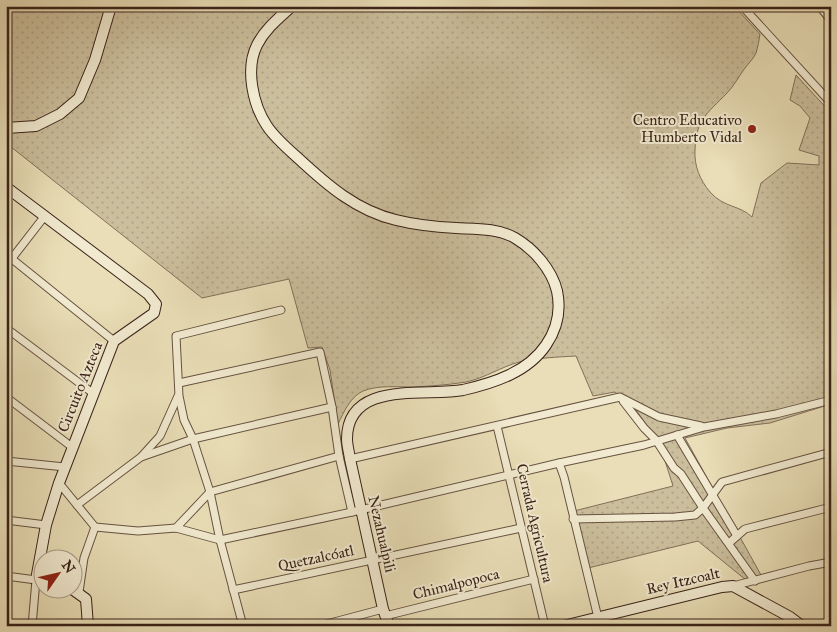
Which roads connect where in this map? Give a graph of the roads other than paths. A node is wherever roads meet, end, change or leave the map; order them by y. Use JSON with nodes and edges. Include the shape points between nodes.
{"nodes":[{"id":1,"x":111,"y":6,"type":"edge"},
{"id":2,"x":292,"y":6,"type":"edge"},
{"id":3,"x":742,"y":6,"type":"edge"},
{"id":4,"x":819,"y":6,"type":"edge"},
{"id":5,"x":831,"y":20,"type":"edge"},
{"id":6,"x":831,"y":103,"type":"edge"},
{"id":7,"x":6,"y":128,"type":"edge"},
{"id":8,"x":6,"y":188,"type":"edge"},
{"id":9,"x":44,"y":217,"type":"junction"},
{"id":10,"x":6,"y":253,"type":"edge"},
{"id":11,"x":12,"y":259,"type":"junction"},
{"id":12,"x":6,"y":266,"type":"edge"},
{"id":13,"x":281,"y":310,"type":"dead end"},
{"id":14,"x":6,"y":328,"type":"edge"},
{"id":15,"x":114,"y":341,"type":"junction"},
{"id":16,"x":179,"y":383,"type":"junction"},
{"id":17,"x":94,"y":394,"type":"junction"},
{"id":18,"x":179,"y":396,"type":"junction"},
{"id":19,"x":6,"y":397,"type":"edge"},
{"id":20,"x":620,"y":397,"type":"junction"},
{"id":21,"x":831,"y":400,"type":"edge"},
{"id":22,"x":332,"y":407,"type":"junction"},
{"id":23,"x":497,"y":426,"type":"junction"},
{"id":24,"x":704,"y":427,"type":"junction"},
{"id":25,"x":677,"y":435,"type":"junction"},
{"id":26,"x":193,"y":439,"type":"junction"},
{"id":27,"x":656,"y":440,"type":"junction"},
{"id":28,"x":72,"y":447,"type":"junction"},
{"id":29,"x":831,"y":452,"type":"edge"},
{"id":30,"x":141,"y":456,"type":"junction"},
{"id":31,"x":344,"y":458,"type":"junction"},
{"id":32,"x":6,"y":461,"type":"edge"},
{"id":33,"x":559,"y":463,"type":"junction"},
{"id":34,"x":65,"y":467,"type":"junction"},
{"id":35,"x":509,"y":476,"type":"junction"},
{"id":36,"x":59,"y":483,"type":"junction"},
{"id":37,"x":210,"y":492,"type":"junction"},
{"id":38,"x":713,"y":494,"type":"junction"},
{"id":39,"x":77,"y":505,"type":"junction"},
{"id":40,"x":831,"y":507,"type":"edge"},
{"id":41,"x":703,"y":508,"type":"junction"},
{"id":42,"x":357,"y":511,"type":"junction"},
{"id":43,"x":573,"y":519,"type":"junction"},
{"id":44,"x":6,"y":520,"type":"edge"},
{"id":45,"x":46,"y":525,"type":"junction"},
{"id":46,"x":95,"y":527,"type":"junction"},
{"id":47,"x":176,"y":528,"type":"junction"},
{"id":48,"x":521,"y":528,"type":"junction"},
{"id":49,"x":737,"y":536,"type":"junction"},
{"id":50,"x":220,"y":540,"type":"junction"},
{"id":51,"x":729,"y":543,"type":"junction"},
{"id":52,"x":43,"y":550,"type":"edge"},
{"id":53,"x":373,"y":560,"type":"junction"},
{"id":54,"x":831,"y":562,"type":"edge"},
{"id":55,"x":82,"y":566,"type":"edge"},
{"id":56,"x":6,"y":576,"type":"edge"},
{"id":57,"x":32,"y":579,"type":"edge"},
{"id":58,"x":534,"y":579,"type":"junction"},
{"id":59,"x":755,"y":581,"type":"junction"},
{"id":60,"x":733,"y":586,"type":"junction"},
{"id":61,"x":233,"y":590,"type":"junction"},
{"id":62,"x":82,"y":595,"type":"edge"},
{"id":63,"x":36,"y":600,"type":"edge"},
{"id":64,"x":386,"y":617,"type":"edge"},
{"id":65,"x":599,"y":621,"type":"edge"},
{"id":66,"x":785,"y":623,"type":"edge"},
{"id":67,"x":32,"y":626,"type":"edge"},
{"id":68,"x":88,"y":626,"type":"edge"},
{"id":69,"x":243,"y":626,"type":"edge"},
{"id":70,"x":319,"y":626,"type":"edge"},
{"id":71,"x":545,"y":626,"type":"edge"},
{"id":72,"x":563,"y":626,"type":"edge"},
{"id":73,"x":802,"y":626,"type":"edge"}],
"edges":[{"from":1,"to":7,"type":"street","via":[[79,98],[60,114],[36,126]]},
{"from":2,"to":31,"type":"street","name":"Nezahualpili","via":[[269,27],[256,47],[251,72],[255,102],[268,127],[342,196],[378,214],[431,227],[492,230],[514,238],[532,250],[542,262],[557,290],[559,312],[554,333],[535,359],[507,376],[462,390],[384,395],[369,401],[350,422]]},
{"from":3,"to":6,"type":"street"},
{"from":4,"to":5,"type":"street"},
{"from":8,"to":9,"type":"street","name":"Circuito Azteca"},
{"from":9,"to":11,"type":"street"},
{"from":9,"to":15,"type":"street","name":"Circuito Azteca","via":[[148,294],[156,304],[154,313]]},
{"from":10,"to":11,"type":"street"},
{"from":11,"to":12,"type":"street"},
{"from":11,"to":15,"type":"street"},
{"from":13,"to":16,"type":"street","via":[[176,336]]},
{"from":14,"to":17,"type":"street"},
{"from":15,"to":17,"type":"street","name":"Circuito Azteca"},
{"from":16,"to":18,"type":"street"},
{"from":16,"to":22,"type":"street","via":[[320,352]]},
{"from":17,"to":28,"type":"street","name":"Circuito Azteca"},
{"from":18,"to":26,"type":"street","via":[[184,420]]},
{"from":18,"to":30,"type":"street","via":[[160,436]]},
{"from":19,"to":28,"type":"street"},
{"from":20,"to":23,"type":"street"},
{"from":20,"to":24,"type":"street","via":[[659,418]]},
{"from":20,"to":27,"type":"street"},
{"from":21,"to":24,"type":"street"},
{"from":22,"to":26,"type":"street"},
{"from":22,"to":31,"type":"street"},
{"from":23,"to":31,"type":"street"},
{"from":23,"to":35,"type":"street","name":"Cerrada Agricultura"},
{"from":24,"to":25,"type":"street"},
{"from":25,"to":27,"type":"street"},
{"from":25,"to":38,"type":"street"},
{"from":26,"to":30,"type":"street"},
{"from":26,"to":37,"type":"street"},
{"from":27,"to":33,"type":"street"},
{"from":27,"to":41,"type":"street"},
{"from":28,"to":34,"type":"street","name":"Circuito Azteca"},
{"from":29,"to":38,"type":"street","via":[[722,482]]},
{"from":30,"to":39,"type":"street"},
{"from":31,"to":37,"type":"street"},
{"from":31,"to":42,"type":"street","name":"Nezahualpili"},
{"from":32,"to":34,"type":"street"},
{"from":33,"to":35,"type":"street"},
{"from":33,"to":43,"type":"street"},
{"from":34,"to":36,"type":"street","name":"Circuito Azteca"},
{"from":35,"to":42,"type":"street"},
{"from":35,"to":48,"type":"street","name":"Cerrada Agricultura"},
{"from":36,"to":39,"type":"street"},
{"from":36,"to":45,"type":"street","name":"Circuito Azteca"},
{"from":37,"to":47,"type":"street"},
{"from":37,"to":50,"type":"street"},
{"from":38,"to":41,"type":"street"},
{"from":38,"to":49,"type":"street"},
{"from":39,"to":46,"type":"street"},
{"from":40,"to":49,"type":"street","via":[[745,529]]},
{"from":41,"to":43,"type":"street","via":[[694,515],[675,517]]},
{"from":41,"to":51,"type":"street"},
{"from":42,"to":50,"type":"street"},
{"from":42,"to":53,"type":"street","name":"Nezahualpili"},
{"from":43,"to":65,"type":"street"},
{"from":44,"to":45,"type":"street"},
{"from":45,"to":52,"type":"street","name":"Circuito Azteca"},
{"from":46,"to":47,"type":"street","via":[[138,531]]},
{"from":46,"to":55,"type":"street"},
{"from":47,"to":50,"type":"street"},
{"from":48,"to":53,"type":"street","name":"Quetzalcóatl"},
{"from":48,"to":58,"type":"street","name":"Cerrada Agricultura"},
{"from":49,"to":51,"type":"street"},
{"from":50,"to":61,"type":"street"},
{"from":51,"to":59,"type":"street"},
{"from":53,"to":61,"type":"street","name":"Quetzalcóatl"},
{"from":53,"to":64,"type":"street","name":"Nezahualpili"},
{"from":54,"to":59,"type":"street"},
{"from":56,"to":57,"type":"street"},
{"from":58,"to":64,"type":"street","name":"Chimalpopoca"},
{"from":58,"to":71,"type":"street","name":"Cerrada Agricultura"},
{"from":59,"to":60,"type":"street"},
{"from":60,"to":65,"type":"street","name":"Rey Itzcoalt"},
{"from":60,"to":66,"type":"street","name":"Rey Itzcoalt"},
{"from":61,"to":69,"type":"street"},
{"from":62,"to":68,"type":"street","via":[[86,599]]},
{"from":63,"to":67,"type":"street","name":"Circuito Azteca"},
{"from":64,"to":70,"type":"street","name":"Chimalpopoca"},
{"from":65,"to":72,"type":"street","name":"Rey Itzcoalt"},
{"from":66,"to":73,"type":"street","name":"Rey Itzcoalt"}]}
